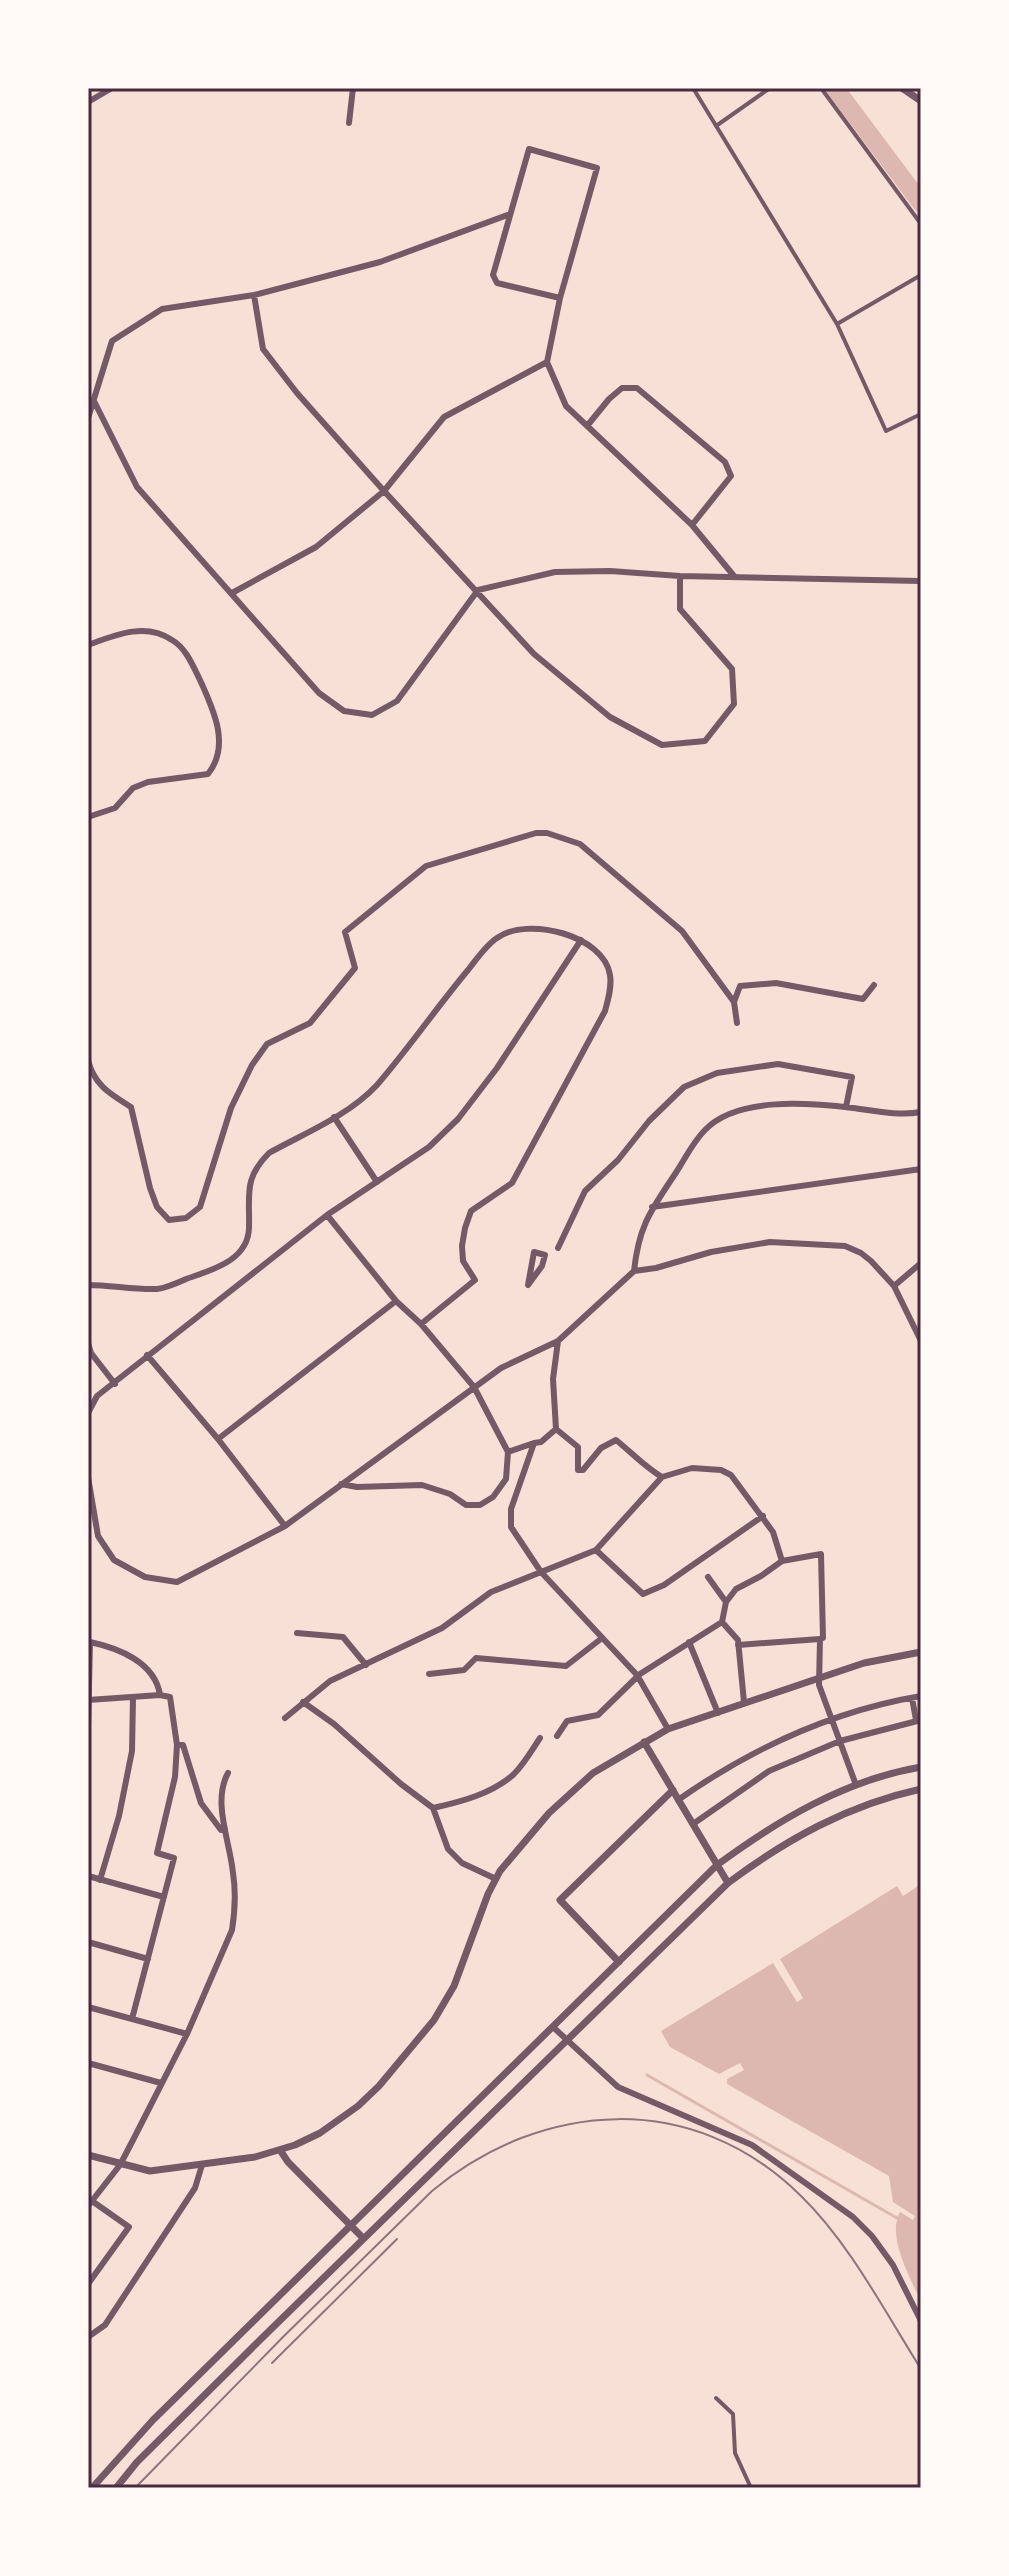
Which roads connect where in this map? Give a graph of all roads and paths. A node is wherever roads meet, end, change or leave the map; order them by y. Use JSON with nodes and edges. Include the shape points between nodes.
{"nodes":[{"id":1,"x":112,"y":88,"type":"edge"},
{"id":2,"x":353,"y":88,"type":"edge"},
{"id":3,"x":693,"y":88,"type":"edge"},
{"id":4,"x":769,"y":88,"type":"edge"},
{"id":5,"x":821,"y":88,"type":"edge"},
{"id":6,"x":902,"y":88,"type":"edge"},
{"id":7,"x":921,"y":101,"type":"edge"},
{"id":8,"x":88,"y":102,"type":"edge"},
{"id":9,"x":349,"y":123,"type":"dead end"},
{"id":10,"x":715,"y":126,"type":"junction"},
{"id":11,"x":510,"y":214,"type":"junction"},
{"id":12,"x":921,"y":224,"type":"edge"},
{"id":13,"x":921,"y":275,"type":"edge"},
{"id":14,"x":254,"y":295,"type":"junction"},
{"id":15,"x":560,"y":298,"type":"junction"},
{"id":16,"x":837,"y":324,"type":"junction"},
{"id":17,"x":547,"y":362,"type":"junction"},
{"id":18,"x":94,"y":401,"type":"junction"},
{"id":19,"x":921,"y":414,"type":"edge"},
{"id":20,"x":88,"y":418,"type":"edge"},
{"id":21,"x":587,"y":426,"type":"junction"},
{"id":22,"x":384,"y":491,"type":"junction"},
{"id":23,"x":692,"y":525,"type":"junction"},
{"id":24,"x":680,"y":576,"type":"junction"},
{"id":25,"x":734,"y":576,"type":"junction"},
{"id":26,"x":921,"y":581,"type":"edge"},
{"id":27,"x":478,"y":590,"type":"junction"},
{"id":28,"x":232,"y":593,"type":"junction"},
{"id":29,"x":88,"y":645,"type":"edge"},
{"id":30,"x":88,"y":817,"type":"edge"},
{"id":31,"x":581,"y":940,"type":"junction"},
{"id":32,"x":874,"y":985,"type":"dead end"},
{"id":33,"x":734,"y":1002,"type":"junction"},
{"id":34,"x":737,"y":1023,"type":"dead end"},
{"id":35,"x":88,"y":1060,"type":"edge"},
{"id":36,"x":846,"y":1107,"type":"junction"},
{"id":37,"x":921,"y":1112,"type":"edge"},
{"id":38,"x":334,"y":1117,"type":"junction"},
{"id":39,"x":921,"y":1169,"type":"edge"},
{"id":40,"x":377,"y":1182,"type":"junction"},
{"id":41,"x":652,"y":1207,"type":"junction"},
{"id":42,"x":327,"y":1215,"type":"junction"},
{"id":43,"x":558,"y":1248,"type":"dead end"},
{"id":44,"x":921,"y":1263,"type":"edge"},
{"id":45,"x":634,"y":1271,"type":"junction"},
{"id":46,"x":88,"y":1285,"type":"edge"},
{"id":47,"x":528,"y":1285,"type":"joint"},
{"id":48,"x":894,"y":1286,"type":"junction"},
{"id":49,"x":396,"y":1301,"type":"junction"},
{"id":50,"x":421,"y":1324,"type":"junction"},
{"id":51,"x":558,"y":1341,"type":"junction"},
{"id":52,"x":921,"y":1341,"type":"edge"},
{"id":53,"x":88,"y":1343,"type":"edge"},
{"id":54,"x":147,"y":1355,"type":"junction"},
{"id":55,"x":115,"y":1384,"type":"junction"},
{"id":56,"x":474,"y":1387,"type":"junction"},
{"id":57,"x":88,"y":1413,"type":"edge"},
{"id":58,"x":556,"y":1429,"type":"junction"},
{"id":59,"x":218,"y":1439,"type":"junction"},
{"id":60,"x":534,"y":1443,"type":"junction"},
{"id":61,"x":508,"y":1452,"type":"junction"},
{"id":62,"x":88,"y":1477,"type":"edge"},
{"id":63,"x":662,"y":1477,"type":"junction"},
{"id":64,"x":341,"y":1484,"type":"junction"},
{"id":65,"x":763,"y":1516,"type":"junction"},
{"id":66,"x":285,"y":1526,"type":"junction"},
{"id":67,"x":596,"y":1550,"type":"junction"},
{"id":68,"x":782,"y":1561,"type":"junction"},
{"id":69,"x":541,"y":1572,"type":"junction"},
{"id":70,"x":708,"y":1577,"type":"dead end"},
{"id":71,"x":493,"y":1580,"type":"dead end"},
{"id":72,"x":491,"y":1592,"type":"junction"},
{"id":73,"x":726,"y":1602,"type":"junction"},
{"id":74,"x":722,"y":1622,"type":"junction"},
{"id":75,"x":297,"y":1633,"type":"dead end"},
{"id":76,"x":602,"y":1638,"type":"junction"},
{"id":77,"x":820,"y":1639,"type":"junction"},
{"id":78,"x":689,"y":1642,"type":"junction"},
{"id":79,"x":738,"y":1645,"type":"junction"},
{"id":80,"x":921,"y":1652,"type":"edge"},
{"id":81,"x":366,"y":1665,"type":"junction"},
{"id":82,"x":429,"y":1674,"type":"dead end"},
{"id":83,"x":638,"y":1678,"type":"junction"},
{"id":84,"x":818,"y":1678,"type":"junction"},
{"id":85,"x":160,"y":1695,"type":"junction"},
{"id":86,"x":921,"y":1696,"type":"edge"},
{"id":87,"x":133,"y":1698,"type":"junction"},
{"id":88,"x":912,"y":1698,"type":"junction"},
{"id":89,"x":89,"y":1700,"type":"edge"},
{"id":90,"x":303,"y":1702,"type":"junction"},
{"id":91,"x":744,"y":1702,"type":"junction"},
{"id":92,"x":718,"y":1713,"type":"junction"},
{"id":93,"x":285,"y":1718,"type":"dead end"},
{"id":94,"x":833,"y":1718,"type":"junction"},
{"id":95,"x":918,"y":1720,"type":"edge"},
{"id":96,"x":88,"y":1728,"type":"edge"},
{"id":97,"x":668,"y":1729,"type":"junction"},
{"id":98,"x":557,"y":1736,"type":"dead end"},
{"id":99,"x":540,"y":1738,"type":"dead end"},
{"id":100,"x":840,"y":1741,"type":"junction"},
{"id":101,"x":644,"y":1742,"type":"junction"},
{"id":102,"x":177,"y":1745,"type":"junction"},
{"id":103,"x":921,"y":1767,"type":"edge"},
{"id":104,"x":228,"y":1773,"type":"dead end"},
{"id":105,"x":856,"y":1785,"type":"junction"},
{"id":106,"x":921,"y":1789,"type":"edge"},
{"id":107,"x":673,"y":1790,"type":"junction"},
{"id":108,"x":678,"y":1800,"type":"junction"},
{"id":109,"x":433,"y":1808,"type":"junction"},
{"id":110,"x":693,"y":1824,"type":"junction"},
{"id":111,"x":225,"y":1829,"type":"junction"},
{"id":112,"x":717,"y":1865,"type":"junction"},
{"id":113,"x":224,"y":1872,"type":"dead end"},
{"id":114,"x":233,"y":1872,"type":"junction"},
{"id":115,"x":498,"y":1875,"type":"junction"},
{"id":116,"x":88,"y":1876,"type":"edge"},
{"id":117,"x":100,"y":1880,"type":"junction"},
{"id":118,"x":728,"y":1883,"type":"junction"},
{"id":119,"x":164,"y":1897,"type":"junction"},
{"id":120,"x":88,"y":1942,"type":"edge"},
{"id":121,"x":148,"y":1959,"type":"junction"},
{"id":122,"x":619,"y":1962,"type":"junction"},
{"id":123,"x":88,"y":2007,"type":"edge"},
{"id":124,"x":132,"y":2019,"type":"junction"},
{"id":125,"x":553,"y":2027,"type":"junction"},
{"id":126,"x":187,"y":2034,"type":"junction"},
{"id":127,"x":566,"y":2039,"type":"junction"},
{"id":128,"x":88,"y":2063,"type":"edge"},
{"id":129,"x":161,"y":2083,"type":"junction"},
{"id":130,"x":280,"y":2150,"type":"junction"},
{"id":131,"x":88,"y":2155,"type":"edge"},
{"id":132,"x":120,"y":2165,"type":"junction"},
{"id":133,"x":202,"y":2165,"type":"junction"},
{"id":134,"x":90,"y":2203,"type":"edge"},
{"id":135,"x":350,"y":2226,"type":"junction"},
{"id":136,"x":363,"y":2238,"type":"junction"},
{"id":137,"x":88,"y":2284,"type":"edge"},
{"id":138,"x":921,"y":2321,"type":"edge"},
{"id":139,"x":88,"y":2337,"type":"edge"},
{"id":140,"x":716,"y":2398,"type":"dead end"},
{"id":141,"x":92,"y":2488,"type":"edge"},
{"id":142,"x":116,"y":2488,"type":"edge"},
{"id":143,"x":751,"y":2488,"type":"edge"}],
"edges":[{"from":1,"to":8,"type":"street"},
{"from":2,"to":9,"type":"street"},
{"from":3,"to":10,"type":"street"},
{"from":4,"to":10,"type":"street"},
{"from":5,"to":12,"type":"street"},
{"from":6,"to":7,"type":"street"},
{"from":10,"to":16,"type":"street"},
{"from":11,"to":14,"type":"street","via":[[380,262]]},
{"from":11,"to":15,"type":"street","via":[[493,275],[497,283]]},
{"from":11,"to":15,"type":"street","via":[[529,149],[597,168]]},
{"from":13,"to":16,"type":"street"},
{"from":14,"to":18,"type":"street","via":[[162,309],[112,341]]},
{"from":14,"to":22,"type":"street","via":[[263,349]]},
{"from":15,"to":17,"type":"street"},
{"from":16,"to":19,"type":"street","via":[[886,431]]},
{"from":17,"to":21,"type":"street","via":[[566,406]]},
{"from":17,"to":22,"type":"street","via":[[444,417]]},
{"from":18,"to":20,"type":"street"},
{"from":18,"to":28,"type":"street","via":[[137,487]]},
{"from":21,"to":23,"type":"street"},
{"from":21,"to":23,"type":"street","via":[[622,388],[637,388],[725,462],[731,476]]},
{"from":22,"to":27,"type":"street"},
{"from":22,"to":28,"type":"street","via":[[316,547]]},
{"from":23,"to":25,"type":"street"},
{"from":24,"to":25,"type":"street"},
{"from":24,"to":27,"type":"street","via":[[555,572]]},
{"from":24,"to":27,"type":"street","via":[[680,609],[732,669],[734,704],[705,741],[662,745],[610,717],[534,654]]},
{"from":25,"to":26,"type":"street"},
{"from":27,"to":28,"type":"street","via":[[397,701],[372,715],[344,711],[319,693]]},
{"from":29,"to":30,"type":"street","via":[[126,630],[171,639],[194,668],[219,730],[218,756],[208,774],[148,782],[133,788],[115,808]]},
{"from":31,"to":38,"type":"street","via":[[539,928],[497,937],[375,1087]]},
{"from":31,"to":40,"type":"street","via":[[458,1119],[429,1147]]},
{"from":31,"to":50,"type":"street","via":[[610,973],[605,1011],[512,1183],[471,1211],[462,1246],[463,1261],[475,1280]]},
{"from":32,"to":33,"type":"street","via":[[863,999],[776,983],[740,986]]},
{"from":33,"to":34,"type":"street"},
{"from":33,"to":35,"type":"street","via":[[682,931],[580,844],[536,833],[426,866],[345,932],[355,968],[310,1023],[267,1044],[252,1065],[231,1108],[200,1207],[186,1218],[169,1220],[157,1207],[131,1107],[101,1087]]},
{"from":36,"to":37,"type":"street"},
{"from":36,"to":41,"type":"street","via":[[784,1104],[722,1118],[693,1144]]},
{"from":36,"to":43,"type":"street","via":[[852,1077],[778,1064],[717,1073],[684,1087],[585,1191]]},
{"from":38,"to":40,"type":"street"},
{"from":38,"to":46,"type":"street","via":[[257,1164],[248,1189],[247,1241],[224,1265],[160,1289]]},
{"from":39,"to":41,"type":"street"},
{"from":40,"to":42,"type":"street"},
{"from":41,"to":45,"type":"street","via":[[638,1238]]},
{"from":42,"to":49,"type":"street"},
{"from":42,"to":54,"type":"street"},
{"from":44,"to":48,"type":"street"},
{"from":45,"to":48,"type":"street","via":[[770,1242],[822,1244],[861,1253]]},
{"from":45,"to":51,"type":"street"},
{"from":47,"to":47,"type":"street","via":[[542,1266],[545,1255],[534,1252]]},
{"from":48,"to":52,"type":"street"},
{"from":49,"to":50,"type":"street"},
{"from":49,"to":59,"type":"street"},
{"from":50,"to":56,"type":"street"},
{"from":51,"to":56,"type":"street"},
{"from":51,"to":58,"type":"street","via":[[553,1379]]},
{"from":53,"to":55,"type":"street"},
{"from":54,"to":55,"type":"street"},
{"from":54,"to":59,"type":"street"},
{"from":55,"to":57,"type":"street","via":[[97,1396]]},
{"from":56,"to":61,"type":"street"},
{"from":56,"to":64,"type":"street"},
{"from":58,"to":60,"type":"street"},
{"from":58,"to":63,"type":"street","via":[[578,1447],[578,1470],[616,1440]]},
{"from":59,"to":66,"type":"street"},
{"from":60,"to":61,"type":"street"},
{"from":60,"to":69,"type":"street","via":[[511,1509],[511,1527]]},
{"from":61,"to":64,"type":"street","via":[[506,1479],[480,1505],[466,1505],[422,1485]]},
{"from":62,"to":66,"type":"street","via":[[98,1536],[114,1560],[145,1577],[177,1582]]},
{"from":63,"to":65,"type":"street","via":[[692,1468],[721,1470],[740,1483]]},
{"from":63,"to":67,"type":"street"},
{"from":64,"to":66,"type":"street"},
{"from":65,"to":67,"type":"street","via":[[643,1594]]},
{"from":65,"to":68,"type":"street"},
{"from":67,"to":69,"type":"street"},
{"from":68,"to":73,"type":"street","via":[[736,1589]]},
{"from":68,"to":77,"type":"street","via":[[821,1554]]},
{"from":69,"to":72,"type":"street"},
{"from":69,"to":76,"type":"street"},
{"from":70,"to":73,"type":"street"},
{"from":71,"to":72,"type":"street"},
{"from":72,"to":81,"type":"street","via":[[442,1628]]},
{"from":73,"to":74,"type":"street"},
{"from":74,"to":78,"type":"street"},
{"from":74,"to":79,"type":"street"},
{"from":75,"to":81,"type":"street","via":[[343,1637]]},
{"from":76,"to":82,"type":"street","via":[[566,1666],[476,1658],[464,1670]]},
{"from":76,"to":83,"type":"street"},
{"from":77,"to":79,"type":"street"},
{"from":77,"to":84,"type":"street"},
{"from":78,"to":83,"type":"street"},
{"from":78,"to":92,"type":"street"},
{"from":79,"to":91,"type":"street"},
{"from":80,"to":84,"type":"street"},
{"from":81,"to":90,"type":"street","via":[[330,1681]]},
{"from":83,"to":97,"type":"street"},
{"from":83,"to":98,"type":"street","via":[[604,1711],[567,1721]]},
{"from":84,"to":91,"type":"street"},
{"from":84,"to":94,"type":"street"},
{"from":85,"to":87,"type":"street"},
{"from":85,"to":89,"type":"street","via":[[143,1666],[118,1649],[90,1642]]},
{"from":85,"to":102,"type":"street","via":[[170,1697]]},
{"from":86,"to":88,"type":"street"},
{"from":87,"to":89,"type":"street"},
{"from":87,"to":117,"type":"street","via":[[132,1751]]},
{"from":88,"to":94,"type":"street"},
{"from":88,"to":95,"type":"street"},
{"from":89,"to":96,"type":"street"},
{"from":90,"to":93,"type":"street"},
{"from":90,"to":109,"type":"street"},
{"from":91,"to":92,"type":"street"},
{"from":92,"to":97,"type":"street"},
{"from":94,"to":100,"type":"street"},
{"from":94,"to":108,"type":"street","via":[[768,1745]]},
{"from":95,"to":100,"type":"street"},
{"from":97,"to":101,"type":"street"},
{"from":99,"to":109,"type":"street","via":[[513,1775],[468,1800]]},
{"from":100,"to":105,"type":"street"},
{"from":100,"to":110,"type":"street","via":[[769,1771]]},
{"from":101,"to":107,"type":"street"},
{"from":101,"to":115,"type":"street","via":[[570,1792]]},
{"from":102,"to":111,"type":"street","via":[[183,1745],[201,1803]]},
{"from":102,"to":119,"type":"street","via":[[157,1853],[174,1858]]},
{"from":103,"to":105,"type":"street"},
{"from":104,"to":111,"type":"street","via":[[221,1787]]},
{"from":105,"to":112,"type":"street","via":[[785,1818]]},
{"from":106,"to":118,"type":"street","via":[[816,1826]]},
{"from":107,"to":108,"type":"street"},
{"from":107,"to":122,"type":"street","via":[[560,1900]]},
{"from":108,"to":110,"type":"street"},
{"from":109,"to":115,"type":"street","via":[[448,1849],[462,1863]]},
{"from":110,"to":112,"type":"street"},
{"from":111,"to":114,"type":"street"},
{"from":112,"to":118,"type":"street"},
{"from":112,"to":122,"type":"street"},
{"from":113,"to":114,"type":"street"},
{"from":114,"to":126,"type":"street","via":[[232,1930]]},
{"from":115,"to":130,"type":"street","via":[[454,1986],[434,2020],[358,2106],[320,2133]]},
{"from":116,"to":117,"type":"street"},
{"from":117,"to":119,"type":"street"},
{"from":118,"to":127,"type":"street"},
{"from":119,"to":121,"type":"street"},
{"from":120,"to":121,"type":"street"},
{"from":121,"to":124,"type":"street"},
{"from":122,"to":125,"type":"street"},
{"from":123,"to":124,"type":"street"},
{"from":124,"to":126,"type":"street"},
{"from":125,"to":127,"type":"street"},
{"from":125,"to":135,"type":"street"},
{"from":126,"to":129,"type":"street"},
{"from":127,"to":136,"type":"street"},
{"from":127,"to":138,"type":"street","via":[[618,2087],[752,2145],[853,2217],[893,2265]]},
{"from":128,"to":129,"type":"street"},
{"from":129,"to":132,"type":"street"},
{"from":130,"to":133,"type":"street"},
{"from":130,"to":135,"type":"street"},
{"from":131,"to":132,"type":"street"},
{"from":132,"to":133,"type":"street","via":[[150,2171]]},
{"from":132,"to":134,"type":"street"},
{"from":133,"to":139,"type":"street","via":[[195,2188],[105,2325]]},
{"from":134,"to":137,"type":"street","via":[[129,2227]]},
{"from":135,"to":136,"type":"street"},
{"from":135,"to":141,"type":"street","via":[[153,2420]]},
{"from":136,"to":142,"type":"street"},
{"from":140,"to":143,"type":"street","via":[[733,2414],[735,2453]]}]}
